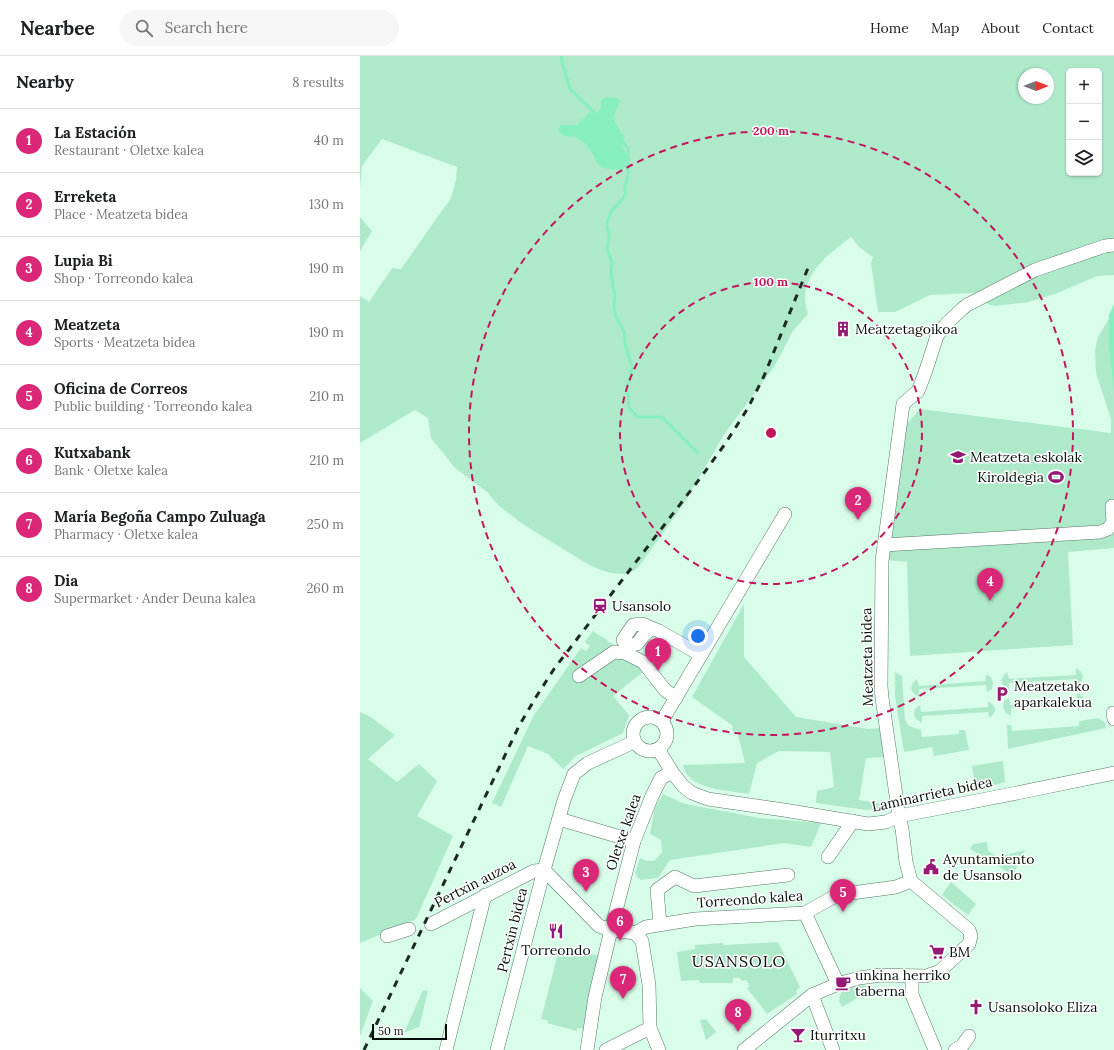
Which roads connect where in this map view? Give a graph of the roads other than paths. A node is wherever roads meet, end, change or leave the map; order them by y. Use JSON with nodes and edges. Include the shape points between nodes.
{"nodes":[{"id":1,"x":1114,"y":245,"type":"edge"},
{"id":2,"x":1112,"y":506,"type":"dead end"},
{"id":3,"x":785,"y":514,"type":"dead end"},
{"id":4,"x":884,"y":545,"type":"junction"},
{"id":5,"x":652,"y":628,"type":"dead end"},
{"id":6,"x":702,"y":655,"type":"junction"},
{"id":7,"x":579,"y":676,"type":"dead end"},
{"id":8,"x":676,"y":698,"type":"junction"},
{"id":9,"x":662,"y":721,"type":"junction"},
{"id":10,"x":634,"y":742,"type":"junction"},
{"id":11,"x":658,"y":749,"type":"junction"},
{"id":12,"x":672,"y":772,"type":"junction"},
{"id":13,"x":1114,"y":773,"type":"edge"},
{"id":14,"x":899,"y":816,"type":"junction"},
{"id":15,"x":559,"y":819,"type":"junction"},
{"id":16,"x":853,"y":821,"type":"junction"},
{"id":17,"x":634,"y":841,"type":"junction"},
{"id":18,"x":828,"y":857,"type":"dead end"},
{"id":19,"x":539,"y":870,"type":"junction"},
{"id":20,"x":788,"y":875,"type":"dead end"},
{"id":21,"x":911,"y":881,"type":"junction"},
{"id":22,"x":485,"y":896,"type":"junction"},
{"id":23,"x":804,"y":914,"type":"junction"},
{"id":24,"x":431,"y":924,"type":"dead end"},
{"id":25,"x":660,"y":924,"type":"junction"},
{"id":26,"x":410,"y":929,"type":"dead end"},
{"id":27,"x":611,"y":930,"type":"junction"},
{"id":28,"x":635,"y":933,"type":"junction"},
{"id":29,"x":387,"y":936,"type":"dead end"},
{"id":30,"x":912,"y":976,"type":"junction"},
{"id":31,"x":838,"y":984,"type":"junction"},
{"id":32,"x":812,"y":996,"type":"junction"},
{"id":33,"x":650,"y":1028,"type":"junction"},
{"id":34,"x":969,"y":1036,"type":"dead end"},
{"id":35,"x":751,"y":1048,"type":"edge"},
{"id":36,"x":446,"y":1050,"type":"edge"},
{"id":37,"x":497,"y":1050,"type":"edge"},
{"id":38,"x":587,"y":1050,"type":"edge"},
{"id":39,"x":606,"y":1050,"type":"edge"},
{"id":40,"x":659,"y":1050,"type":"edge"},
{"id":41,"x":833,"y":1050,"type":"edge"},
{"id":42,"x":935,"y":1050,"type":"edge"},
{"id":43,"x":955,"y":1050,"type":"edge"}],
"edges":[{"from":1,"to":4,"type":"street","name":"Meatzeta bidea","via":[[1104,246],[1035,270],[967,305],[937,336],[918,391],[903,404]]},
{"from":2,"to":4,"type":"street","via":[[1113,522],[1108,529],[1100,532]]},
{"from":3,"to":6,"type":"street"},
{"from":4,"to":14,"type":"street","name":"Meatzeta bidea","via":[[881,686]]},
{"from":5,"to":6,"type":"street"},
{"from":6,"to":8,"type":"street"},
{"from":7,"to":8,"type":"street","via":[[614,652],[624,653],[643,662],[665,690]]},
{"from":8,"to":9,"type":"street"},
{"from":9,"to":10,"type":"street","via":[[653,716],[637,721],[633,731]]},
{"from":9,"to":11,"type":"street","via":[[666,726],[667,736],[666,742]]},
{"from":10,"to":11,"type":"street","via":[[642,750]]},
{"from":10,"to":15,"type":"street","name":"Pertxin bidea","via":[[588,763],[574,774]]},
{"from":11,"to":12,"type":"street","name":"Laminarrieta bidea"},
{"from":12,"to":16,"type":"street","name":"Laminarrieta bidea","via":[[692,793],[708,800]]},
{"from":12,"to":17,"type":"street","name":"Oletxe kalea","via":[[661,778]]},
{"from":13,"to":14,"type":"street","name":"Laminarrieta bidea"},
{"from":14,"to":16,"type":"street","name":"Laminarrieta bidea","via":[[886,822],[868,824]]},
{"from":14,"to":21,"type":"street","name":"Meatzeta bidea"},
{"from":15,"to":17,"type":"street"},
{"from":15,"to":19,"type":"street","name":"Pertxin bidea"},
{"from":16,"to":18,"type":"street"},
{"from":17,"to":27,"type":"street","name":"Oletxe kalea"},
{"from":19,"to":22,"type":"street","name":"Pertxin auzoa"},
{"from":19,"to":27,"type":"street","via":[[599,926]]},
{"from":19,"to":37,"type":"street","name":"Pertxin bidea"},
{"from":20,"to":25,"type":"street","via":[[694,886],[675,878],[657,890]]},
{"from":21,"to":23,"type":"street","name":"Torreondo kalea","via":[[896,887],[837,895]]},
{"from":21,"to":30,"type":"street","via":[[969,930],[971,936],[969,944],[940,971],[926,976]]},
{"from":22,"to":24,"type":"street","name":"Pertxin auzoa"},
{"from":22,"to":36,"type":"street"},
{"from":23,"to":25,"type":"street","name":"Torreondo kalea","via":[[695,919]]},
{"from":23,"to":31,"type":"street"},
{"from":25,"to":28,"type":"street","name":"Torreondo kalea"},
{"from":26,"to":29,"type":"street"},
{"from":27,"to":28,"type":"street"},
{"from":27,"to":38,"type":"street","name":"Oletxe kalea","via":[[595,997]]},
{"from":28,"to":33,"type":"street","via":[[642,941],[649,985]]},
{"from":30,"to":31,"type":"street","via":[[881,975]]},
{"from":30,"to":42,"type":"street","via":[[912,995]]},
{"from":31,"to":32,"type":"street"},
{"from":32,"to":35,"type":"street"},
{"from":32,"to":41,"type":"street"},
{"from":33,"to":39,"type":"street"},
{"from":33,"to":40,"type":"street"},
{"from":34,"to":43,"type":"street","via":[[962,1046]]}]}
